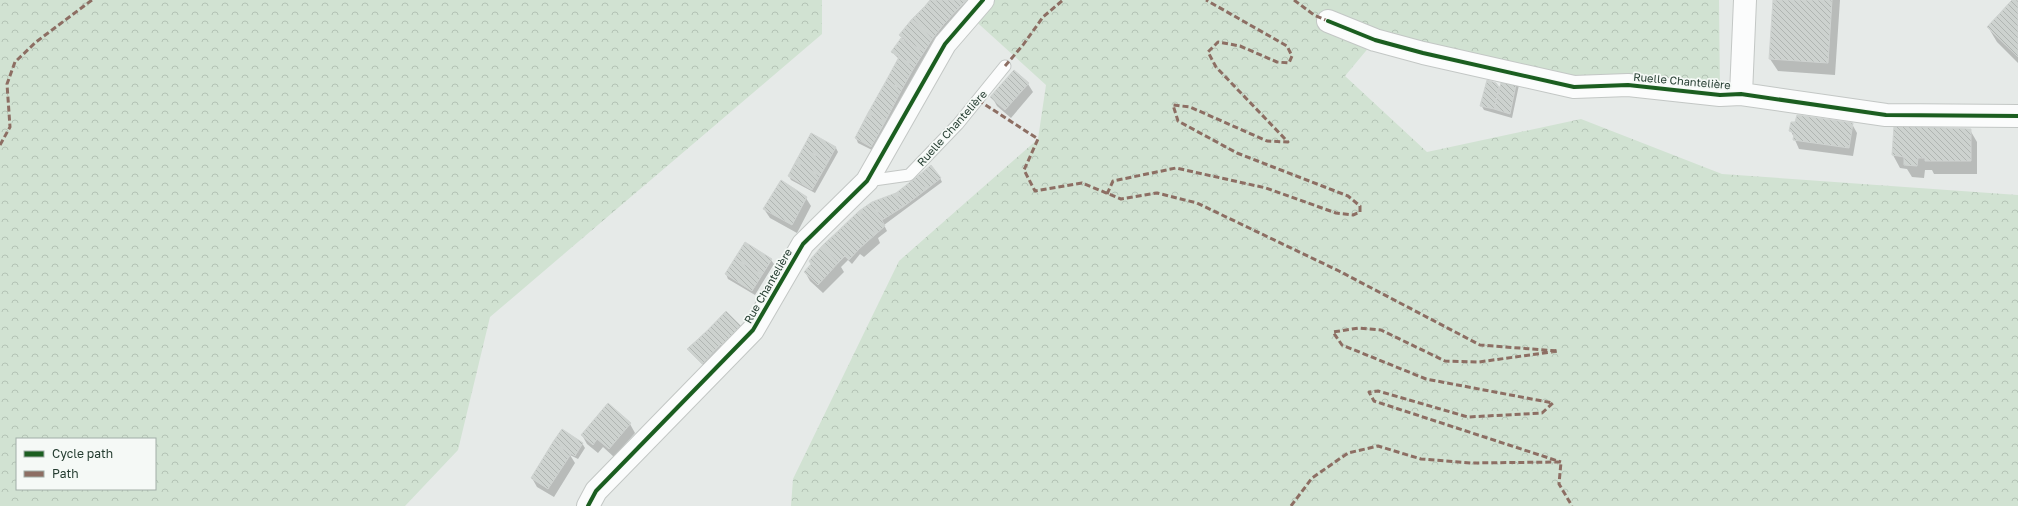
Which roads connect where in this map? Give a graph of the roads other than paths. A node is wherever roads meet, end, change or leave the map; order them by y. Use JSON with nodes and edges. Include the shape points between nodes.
{"nodes":[{"id":1,"x":984,"y":0,"type":"edge"},
{"id":2,"x":1745,"y":0,"type":"edge"},
{"id":3,"x":1328,"y":22,"type":"dead end"},
{"id":4,"x":1005,"y":66,"type":"dead end"},
{"id":5,"x":1740,"y":94,"type":"junction"},
{"id":6,"x":2018,"y":116,"type":"edge"},
{"id":7,"x":867,"y":181,"type":"junction"},
{"id":8,"x":588,"y":506,"type":"edge"}],
"edges":[{"from":1,"to":7,"type":"street","name":"Rue Chantelière","via":[[945,44]]},
{"from":2,"to":5,"type":"street"},
{"from":3,"to":5,"type":"street","name":"Ruelle Chantelière","via":[[1375,40],[1422,53],[1574,87],[1628,85],[1720,95]]},
{"from":4,"to":7,"type":"lane","name":"Ruelle Chantelière","via":[[958,124],[909,175]]},
{"from":5,"to":6,"type":"street","name":"Ruelle Chantelière","via":[[1886,115]]},
{"from":7,"to":8,"type":"street","name":"Rue Chantelière","via":[[803,244],[753,330],[596,491]]}]}
